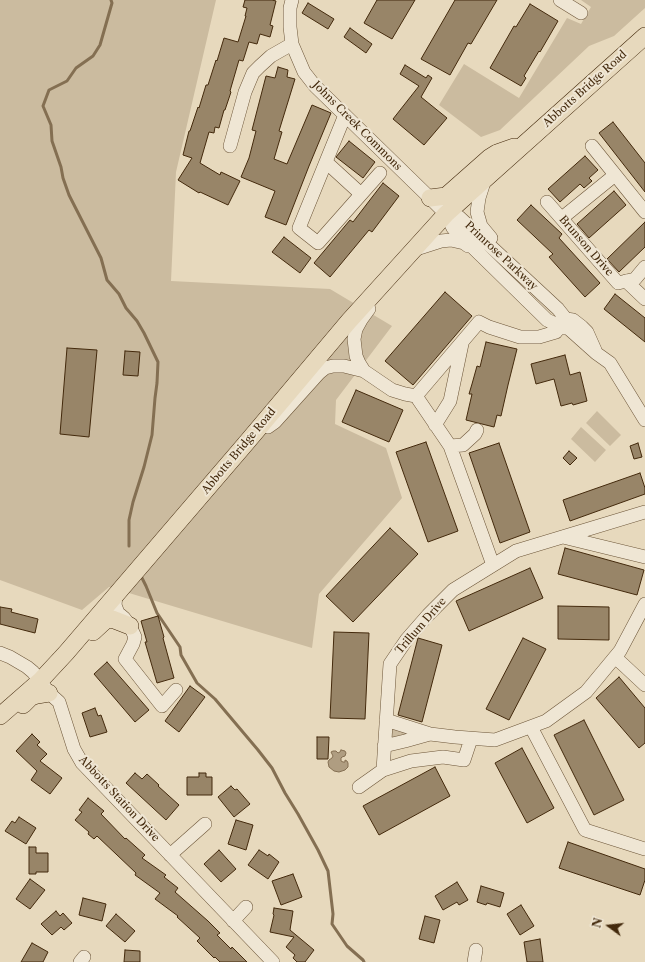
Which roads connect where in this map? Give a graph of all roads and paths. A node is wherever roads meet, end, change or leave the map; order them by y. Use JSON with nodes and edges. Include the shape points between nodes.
{"nodes":[{"id":1,"x":292,"y":0,"type":"edge"},
{"id":2,"x":560,"y":0,"type":"edge"},
{"id":3,"x":581,"y":13,"type":"dead end"},
{"id":4,"x":645,"y":36,"type":"edge"},
{"id":5,"x":292,"y":44,"type":"junction"},
{"id":6,"x":345,"y":116,"type":"junction"},
{"id":7,"x":526,"y":142,"type":"junction"},
{"id":8,"x":230,"y":146,"type":"dead end"},
{"id":9,"x":592,"y":146,"type":"dead end"},
{"id":10,"x":326,"y":162,"type":"junction"},
{"id":11,"x":380,"y":173,"type":"dead end"},
{"id":12,"x":615,"y":175,"type":"junction"},
{"id":13,"x":486,"y":179,"type":"junction"},
{"id":14,"x":361,"y":194,"type":"junction"},
{"id":15,"x":430,"y":198,"type":"junction"},
{"id":16,"x":547,"y":202,"type":"dead end"},
{"id":17,"x":645,"y":212,"type":"edge"},
{"id":18,"x":446,"y":214,"type":"junction"},
{"id":19,"x":562,"y":218,"type":"junction"},
{"id":20,"x":474,"y":249,"type":"junction"},
{"id":21,"x":413,"y":250,"type":"junction"},
{"id":22,"x":506,"y":261,"type":"junction"},
{"id":23,"x":645,"y":267,"type":"edge"},
{"id":24,"x":626,"y":281,"type":"junction"},
{"id":25,"x":384,"y":282,"type":"junction"},
{"id":26,"x":541,"y":293,"type":"junction"},
{"id":27,"x":645,"y":299,"type":"edge"},
{"id":28,"x":531,"y":304,"type":"junction"},
{"id":29,"x":563,"y":324,"type":"junction"},
{"id":30,"x":462,"y":341,"type":"junction"},
{"id":31,"x":364,"y":371,"type":"junction"},
{"id":32,"x":416,"y":396,"type":"junction"},
{"id":33,"x":645,"y":420,"type":"edge"},
{"id":34,"x":435,"y":424,"type":"junction"},
{"id":35,"x":476,"y":430,"type":"dead end"},
{"id":36,"x":247,"y":442,"type":"junction"},
{"id":37,"x":450,"y":446,"type":"junction"},
{"id":38,"x":645,"y":512,"type":"edge"},
{"id":39,"x":563,"y":537,"type":"junction"},
{"id":40,"x":645,"y":557,"type":"edge"},
{"id":41,"x":493,"y":565,"type":"junction"},
{"id":42,"x":111,"y":600,"type":"junction"},
{"id":43,"x":644,"y":607,"type":"edge"},
{"id":44,"x":130,"y":626,"type":"junction"},
{"id":45,"x":0,"y":652,"type":"edge"},
{"id":46,"x":66,"y":652,"type":"junction"},
{"id":47,"x":616,"y":657,"type":"junction"},
{"id":48,"x":645,"y":685,"type":"edge"},
{"id":49,"x":44,"y":687,"type":"junction"},
{"id":50,"x":176,"y":690,"type":"dead end"},
{"id":51,"x":0,"y":716,"type":"edge"},
{"id":52,"x":386,"y":720,"type":"junction"},
{"id":53,"x":531,"y":727,"type":"junction"},
{"id":54,"x":0,"y":728,"type":"edge"},
{"id":55,"x":430,"y":734,"type":"junction"},
{"id":56,"x":471,"y":739,"type":"junction"},
{"id":57,"x":384,"y":746,"type":"junction"},
{"id":58,"x":383,"y":770,"type":"junction"},
{"id":59,"x":359,"y":787,"type":"dead end"},
{"id":60,"x":205,"y":824,"type":"dead end"},
{"id":61,"x":645,"y":849,"type":"edge"},
{"id":62,"x":170,"y":855,"type":"junction"},
{"id":63,"x":246,"y":907,"type":"dead end"},
{"id":64,"x":233,"y":921,"type":"junction"},
{"id":65,"x":273,"y":962,"type":"edge"}],
"edges":[{"from":1,"to":5,"type":"street","name":"Johns Creek Commons"},
{"from":2,"to":3,"type":"street"},
{"from":4,"to":7,"type":"main road","name":"Abbotts Bridge Road"},
{"from":5,"to":6,"type":"street","name":"Johns Creek Commons","via":[[304,72]]},
{"from":5,"to":8,"type":"street","via":[[271,56],[253,73]]},
{"from":6,"to":10,"type":"street"},
{"from":6,"to":15,"type":"street","name":"Johns Creek Commons"},
{"from":7,"to":13,"type":"main road","name":"Abbotts Bridge Road"},
{"from":7,"to":15,"type":"main road","name":"Abbotts Bridge Road","via":[[489,158],[446,196]]},
{"from":9,"to":12,"type":"street"},
{"from":10,"to":14,"type":"street"},
{"from":10,"to":14,"type":"street","via":[[299,228],[318,243]]},
{"from":11,"to":14,"type":"street"},
{"from":12,"to":17,"type":"street"},
{"from":12,"to":19,"type":"street"},
{"from":13,"to":18,"type":"main road","name":"Abbotts Bridge Road"},
{"from":13,"to":22,"type":"street","via":[[478,198],[477,212],[481,226],[500,248]]},
{"from":15,"to":18,"type":"street","name":"Johns Creek Commons"},
{"from":16,"to":19,"type":"street","name":"Brunson Drive"},
{"from":18,"to":20,"type":"street","name":"Primrose Parkway","via":[[453,228]]},
{"from":18,"to":21,"type":"main road","name":"Abbotts Bridge Road"},
{"from":18,"to":22,"type":"street","name":"Primrose Parkway","via":[[459,217]]},
{"from":19,"to":24,"type":"street","name":"Brunson Drive","via":[[618,283]]},
{"from":20,"to":21,"type":"street","name":"Abbotts Bridge Road","via":[[451,240]]},
{"from":20,"to":28,"type":"street","name":"Primrose Parkway"},
{"from":21,"to":25,"type":"main road","name":"Abbotts Bridge Road"},
{"from":22,"to":26,"type":"street","name":"Primrose Parkway"},
{"from":23,"to":24,"type":"street","via":[[635,279]]},
{"from":24,"to":27,"type":"street","name":"Brunson Drive"},
{"from":25,"to":31,"type":"street","via":[[356,329],[354,348]]},
{"from":25,"to":36,"type":"main road","name":"Abbotts Bridge Road"},
{"from":26,"to":28,"type":"street"},
{"from":26,"to":29,"type":"street","name":"Primrose Parkway","via":[[558,309]]},
{"from":28,"to":29,"type":"street","name":"Primrose Parkway","via":[[548,320]]},
{"from":29,"to":30,"type":"street","via":[[556,332],[539,337],[520,336],[479,322]]},
{"from":29,"to":33,"type":"street","name":"Primrose Parkway","via":[[565,333],[578,348],[596,353],[610,363]]},
{"from":30,"to":32,"type":"street"},
{"from":30,"to":34,"type":"street","via":[[450,401]]},
{"from":31,"to":32,"type":"street","via":[[392,390]]},
{"from":31,"to":36,"type":"street","via":[[344,366],[325,368],[275,422]]},
{"from":32,"to":34,"type":"street"},
{"from":34,"to":37,"type":"street"},
{"from":35,"to":37,"type":"street","via":[[463,445]]},
{"from":36,"to":42,"type":"main road","name":"Abbotts Bridge Road"},
{"from":37,"to":41,"type":"street"},
{"from":38,"to":39,"type":"street","name":"Trillum Drive"},
{"from":39,"to":40,"type":"street"},
{"from":39,"to":41,"type":"street","name":"Trillum Drive","via":[[516,551]]},
{"from":41,"to":52,"type":"street","name":"Trillum Drive","via":[[453,590],[428,615],[390,664]]},
{"from":42,"to":44,"type":"street","via":[[118,613]]},
{"from":42,"to":46,"type":"main road","name":"Abbotts Bridge Road"},
{"from":43,"to":47,"type":"street"},
{"from":44,"to":46,"type":"main road","name":"Abbotts Bridge Road","via":[[112,619],[106,620],[75,653],[69,655]]},
{"from":44,"to":50,"type":"street","via":[[135,637],[125,659],[162,706]]},
{"from":45,"to":49,"type":"street","name":"Abbotts Station Drive","via":[[27,667]]},
{"from":46,"to":49,"type":"main road","name":"Abbotts Bridge Road"},
{"from":47,"to":48,"type":"street"},
{"from":47,"to":53,"type":"street","via":[[586,692],[546,722]]},
{"from":49,"to":51,"type":"main road","name":"Abbotts Bridge Road"},
{"from":49,"to":54,"type":"main road"},
{"from":49,"to":62,"type":"street","name":"Abbotts Station Drive","via":[[60,702],[74,749],[82,764]]},
{"from":52,"to":55,"type":"street"},
{"from":52,"to":57,"type":"street","name":"Trillum Drive"},
{"from":53,"to":56,"type":"street","via":[[495,740]]},
{"from":53,"to":61,"type":"street","via":[[585,830]]},
{"from":55,"to":56,"type":"street"},
{"from":55,"to":57,"type":"street"},
{"from":56,"to":58,"type":"street","via":[[464,760],[443,757],[410,761]]},
{"from":57,"to":58,"type":"street","name":"Trillum Drive"},
{"from":58,"to":59,"type":"street"},
{"from":60,"to":62,"type":"street"},
{"from":62,"to":64,"type":"street","name":"Abbotts Station Drive"},
{"from":63,"to":64,"type":"street"},
{"from":64,"to":65,"type":"street","name":"Abbotts Station Drive"}]}
